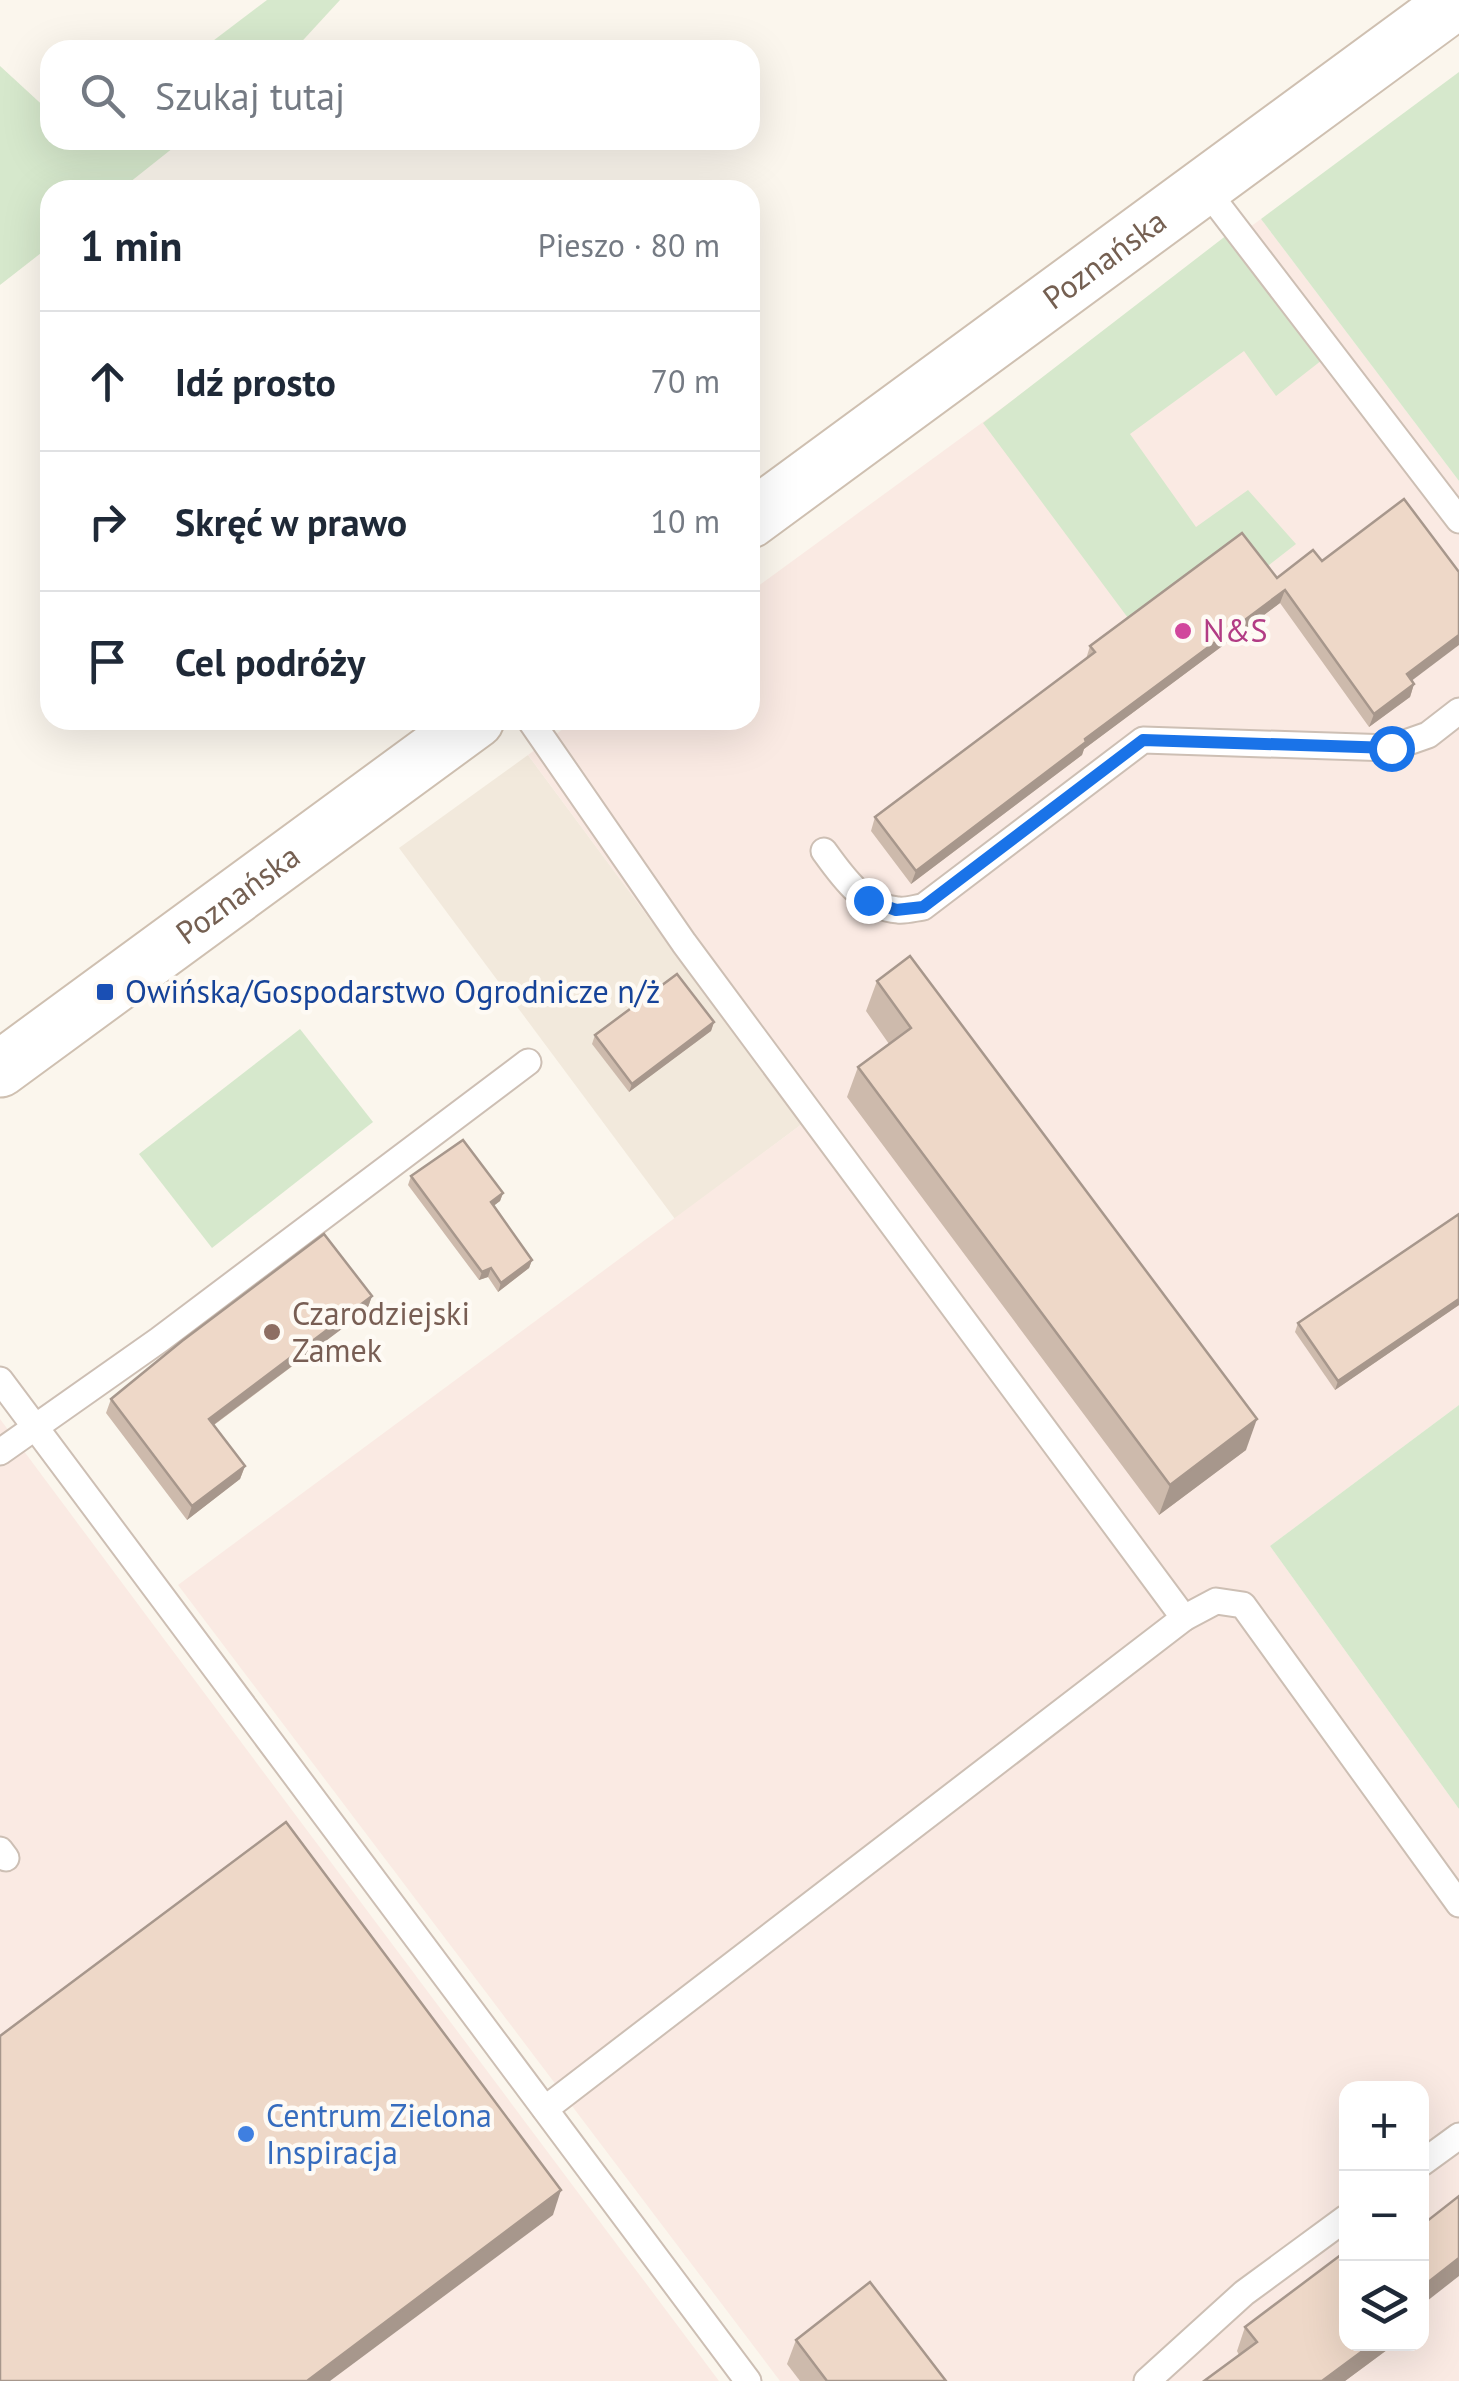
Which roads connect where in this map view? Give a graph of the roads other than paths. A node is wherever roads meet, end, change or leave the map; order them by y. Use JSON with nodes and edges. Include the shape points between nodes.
{"nodes":[{"id":1,"x":1458,"y":0,"type":"edge"},
{"id":2,"x":1204,"y":187,"type":"junction"},
{"id":3,"x":760,"y":513,"type":"edge"},
{"id":4,"x":1459,"y":520,"type":"edge"},
{"id":5,"x":1459,"y":711,"type":"edge"},
{"id":6,"x":462,"y":730,"type":"edge"},
{"id":7,"x":537,"y":730,"type":"edge"},
{"id":8,"x":824,"y":851,"type":"dead end"},
{"id":9,"x":3,"y":1062,"type":"edge"},
{"id":10,"x":528,"y":1062,"type":"dead end"},
{"id":11,"x":0,"y":1380,"type":"edge"},
{"id":12,"x":34,"y":1427,"type":"junction"},
{"id":13,"x":0,"y":1452,"type":"edge"},
{"id":14,"x":1184,"y":1618,"type":"junction"},
{"id":15,"x":1459,"y":1904,"type":"edge"},
{"id":16,"x":545,"y":2110,"type":"junction"},
{"id":17,"x":1459,"y":2136,"type":"edge"},
{"id":18,"x":1429,"y":2158,"type":"edge"},
{"id":19,"x":1339,"y":2223,"type":"edge"},
{"id":20,"x":748,"y":2381,"type":"edge"},
{"id":21,"x":1147,"y":2381,"type":"edge"}],
"edges":[{"from":1,"to":2,"type":"main road","name":"Poznańska"},
{"from":2,"to":3,"type":"main road","name":"Poznańska"},
{"from":2,"to":4,"type":"lane"},
{"from":5,"to":8,"type":"lane","via":[[1428,735],[1391,748],[1143,740],[923,907],[896,910],[868,900]]},
{"from":6,"to":9,"type":"main road","name":"Poznańska"},
{"from":7,"to":14,"type":"lane","via":[[696,959]]},
{"from":10,"to":12,"type":"lane"},
{"from":11,"to":12,"type":"lane"},
{"from":12,"to":13,"type":"lane"},
{"from":12,"to":16,"type":"lane"},
{"from":14,"to":15,"type":"lane","via":[[1216,1600],[1243,1605]]},
{"from":14,"to":16,"type":"lane"},
{"from":16,"to":20,"type":"lane"},
{"from":17,"to":18,"type":"lane"},
{"from":19,"to":21,"type":"lane","via":[[1244,2294]]}]}
